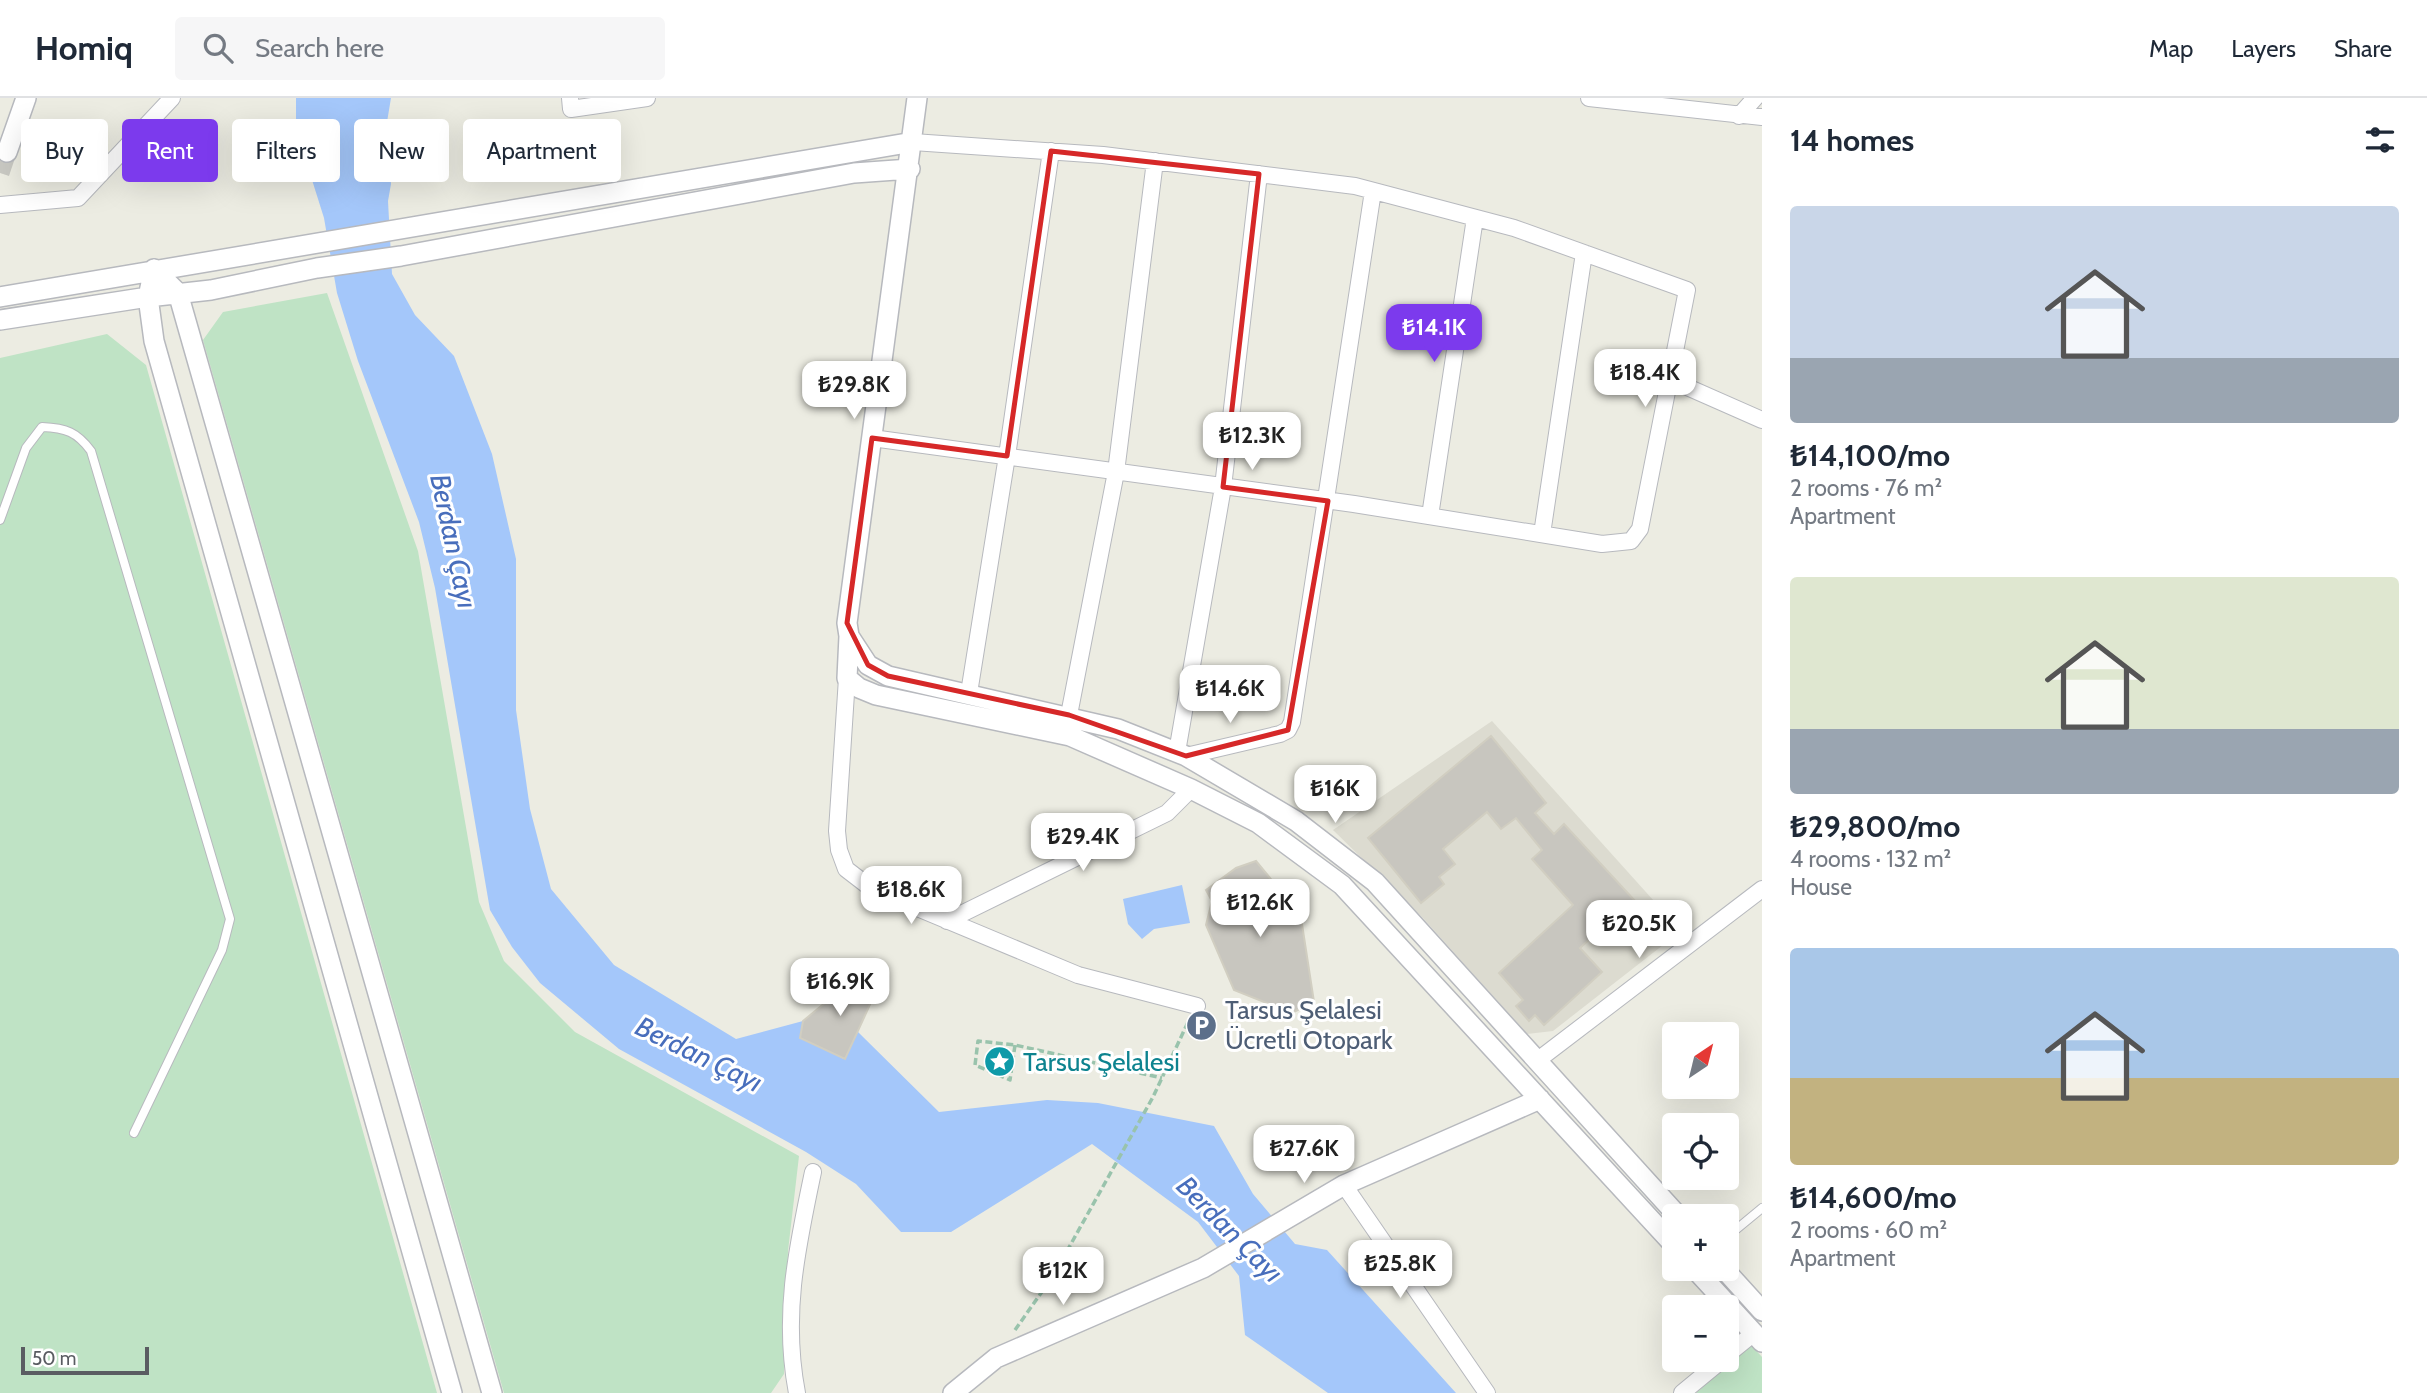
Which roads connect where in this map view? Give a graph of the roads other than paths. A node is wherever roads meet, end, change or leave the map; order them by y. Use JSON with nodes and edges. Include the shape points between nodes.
{"nodes":[{"id":1,"x":26,"y":98,"type":"edge"},
{"id":2,"x":172,"y":98,"type":"edge"},
{"id":3,"x":570,"y":98,"type":"edge"},
{"id":4,"x":648,"y":98,"type":"edge"},
{"id":5,"x":917,"y":98,"type":"edge"},
{"id":6,"x":1591,"y":98,"type":"edge"},
{"id":7,"x":1755,"y":98,"type":"edge"},
{"id":8,"x":1740,"y":116,"type":"junction"},
{"id":9,"x":1762,"y":117,"type":"edge"},
{"id":10,"x":913,"y":142,"type":"junction"},
{"id":11,"x":1051,"y":151,"type":"junction"},
{"id":12,"x":7,"y":152,"type":"dead end"},
{"id":13,"x":1155,"y":161,"type":"junction"},
{"id":14,"x":910,"y":169,"type":"junction"},
{"id":15,"x":1259,"y":174,"type":"junction"},
{"id":16,"x":1373,"y":191,"type":"junction"},
{"id":17,"x":0,"y":205,"type":"edge"},
{"id":18,"x":1475,"y":218,"type":"junction"},
{"id":19,"x":1584,"y":253,"type":"junction"},
{"id":20,"x":154,"y":268,"type":"junction"},
{"id":21,"x":177,"y":293,"type":"junction"},
{"id":22,"x":148,"y":296,"type":"junction"},
{"id":23,"x":0,"y":297,"type":"edge"},
{"id":24,"x":0,"y":320,"type":"edge"},
{"id":25,"x":1669,"y":379,"type":"junction"},
{"id":26,"x":1762,"y":420,"type":"edge"},
{"id":27,"x":872,"y":438,"type":"junction"},
{"id":28,"x":1007,"y":456,"type":"junction"},
{"id":29,"x":1116,"y":472,"type":"junction"},
{"id":30,"x":1223,"y":486,"type":"junction"},
{"id":31,"x":1328,"y":501,"type":"junction"},
{"id":32,"x":1430,"y":516,"type":"junction"},
{"id":33,"x":0,"y":520,"type":"edge"},
{"id":34,"x":1542,"y":534,"type":"junction"},
{"id":35,"x":849,"y":636,"type":"junction"},
{"id":36,"x":847,"y":678,"type":"junction"},
{"id":37,"x":969,"y":693,"type":"junction"},
{"id":38,"x":1069,"y":715,"type":"junction"},
{"id":39,"x":1182,"y":754,"type":"junction"},
{"id":40,"x":1191,"y":789,"type":"junction"},
{"id":41,"x":1762,"y":889,"type":"edge"},
{"id":42,"x":947,"y":921,"type":"junction"},
{"id":43,"x":1197,"y":1006,"type":"road end"},
{"id":44,"x":1538,"y":1060,"type":"junction"},
{"id":45,"x":1540,"y":1099,"type":"junction"},
{"id":46,"x":134,"y":1133,"type":"dead end"},
{"id":47,"x":813,"y":1172,"type":"dead end"},
{"id":48,"x":1344,"y":1185,"type":"junction"},
{"id":49,"x":1667,"y":1204,"type":"edge"},
{"id":50,"x":1762,"y":1208,"type":"edge"},
{"id":51,"x":1739,"y":1227,"type":"edge"},
{"id":52,"x":1662,"y":1232,"type":"edge"},
{"id":53,"x":1706,"y":1281,"type":"edge"},
{"id":54,"x":1735,"y":1281,"type":"edge"},
{"id":55,"x":1762,"y":1311,"type":"edge"},
{"id":56,"x":1758,"y":1337,"type":"edge"},
{"id":57,"x":1739,"y":1348,"type":"edge"},
{"id":58,"x":1707,"y":1372,"type":"edge"},
{"id":59,"x":452,"y":1393,"type":"edge"},
{"id":60,"x":492,"y":1393,"type":"edge"},
{"id":61,"x":797,"y":1393,"type":"edge"},
{"id":62,"x":953,"y":1393,"type":"edge"},
{"id":63,"x":1487,"y":1393,"type":"edge"},
{"id":64,"x":1682,"y":1393,"type":"edge"}],
"edges":[{"from":1,"to":12,"type":"street"},
{"from":2,"to":17,"type":"street","via":[[78,198]]},
{"from":3,"to":4,"type":"street","via":[[571,109]]},
{"from":5,"to":10,"type":"street"},
{"from":6,"to":8,"type":"street"},
{"from":7,"to":8,"type":"street"},
{"from":8,"to":9,"type":"street"},
{"from":10,"to":11,"type":"street"},
{"from":10,"to":14,"type":"street"},
{"from":10,"to":20,"type":"street"},
{"from":11,"to":13,"type":"street"},
{"from":11,"to":28,"type":"street"},
{"from":13,"to":15,"type":"street"},
{"from":13,"to":29,"type":"street"},
{"from":14,"to":21,"type":"street","via":[[854,173]]},
{"from":14,"to":27,"type":"street"},
{"from":15,"to":16,"type":"street"},
{"from":15,"to":30,"type":"street"},
{"from":16,"to":18,"type":"street"},
{"from":16,"to":31,"type":"street"},
{"from":18,"to":19,"type":"street"},
{"from":18,"to":32,"type":"street"},
{"from":19,"to":25,"type":"street","via":[[1687,290]]},
{"from":19,"to":34,"type":"street"},
{"from":20,"to":21,"type":"street"},
{"from":20,"to":22,"type":"street"},
{"from":20,"to":23,"type":"street"},
{"from":21,"to":22,"type":"street"},
{"from":21,"to":60,"type":"street"},
{"from":22,"to":24,"type":"street"},
{"from":22,"to":59,"type":"street","via":[[158,354]]},
{"from":25,"to":26,"type":"street"},
{"from":25,"to":34,"type":"street","via":[[1640,528],[1631,541],[1602,544]]},
{"from":27,"to":28,"type":"street"},
{"from":27,"to":35,"type":"street"},
{"from":28,"to":29,"type":"street"},
{"from":28,"to":37,"type":"street"},
{"from":29,"to":30,"type":"street"},
{"from":29,"to":38,"type":"street"},
{"from":30,"to":31,"type":"street"},
{"from":30,"to":39,"type":"street"},
{"from":31,"to":32,"type":"street"},
{"from":31,"to":39,"type":"street","via":[[1288,730]]},
{"from":32,"to":34,"type":"street"},
{"from":33,"to":46,"type":"lane","via":[[26,448],[42,427],[79,435],[91,451],[230,919],[222,950]]},
{"from":35,"to":36,"type":"street"},
{"from":35,"to":37,"type":"street","via":[[868,665],[888,676]]},
{"from":36,"to":40,"type":"street","via":[[876,695],[1070,736]]},
{"from":36,"to":42,"type":"street","via":[[837,831],[846,869],[872,889]]},
{"from":37,"to":38,"type":"street"},
{"from":38,"to":39,"type":"street"},
{"from":39,"to":44,"type":"street","via":[[1296,821],[1375,883]]},
{"from":40,"to":42,"type":"street","via":[[1167,813]]},
{"from":40,"to":45,"type":"street","via":[[1258,823],[1342,885]]},
{"from":41,"to":44,"type":"street"},
{"from":42,"to":43,"type":"street","via":[[1078,975]]},
{"from":44,"to":49,"type":"street"},
{"from":45,"to":48,"type":"street"},
{"from":45,"to":52,"type":"street"},
{"from":47,"to":61,"type":"street","via":[[789,1318]]},
{"from":48,"to":62,"type":"street","via":[[1203,1268],[996,1358]]},
{"from":48,"to":63,"type":"street"},
{"from":50,"to":51,"type":"lane"},
{"from":53,"to":56,"type":"street"},
{"from":54,"to":55,"type":"street"},
{"from":56,"to":57,"type":"street"},
{"from":58,"to":64,"type":"street"}]}
